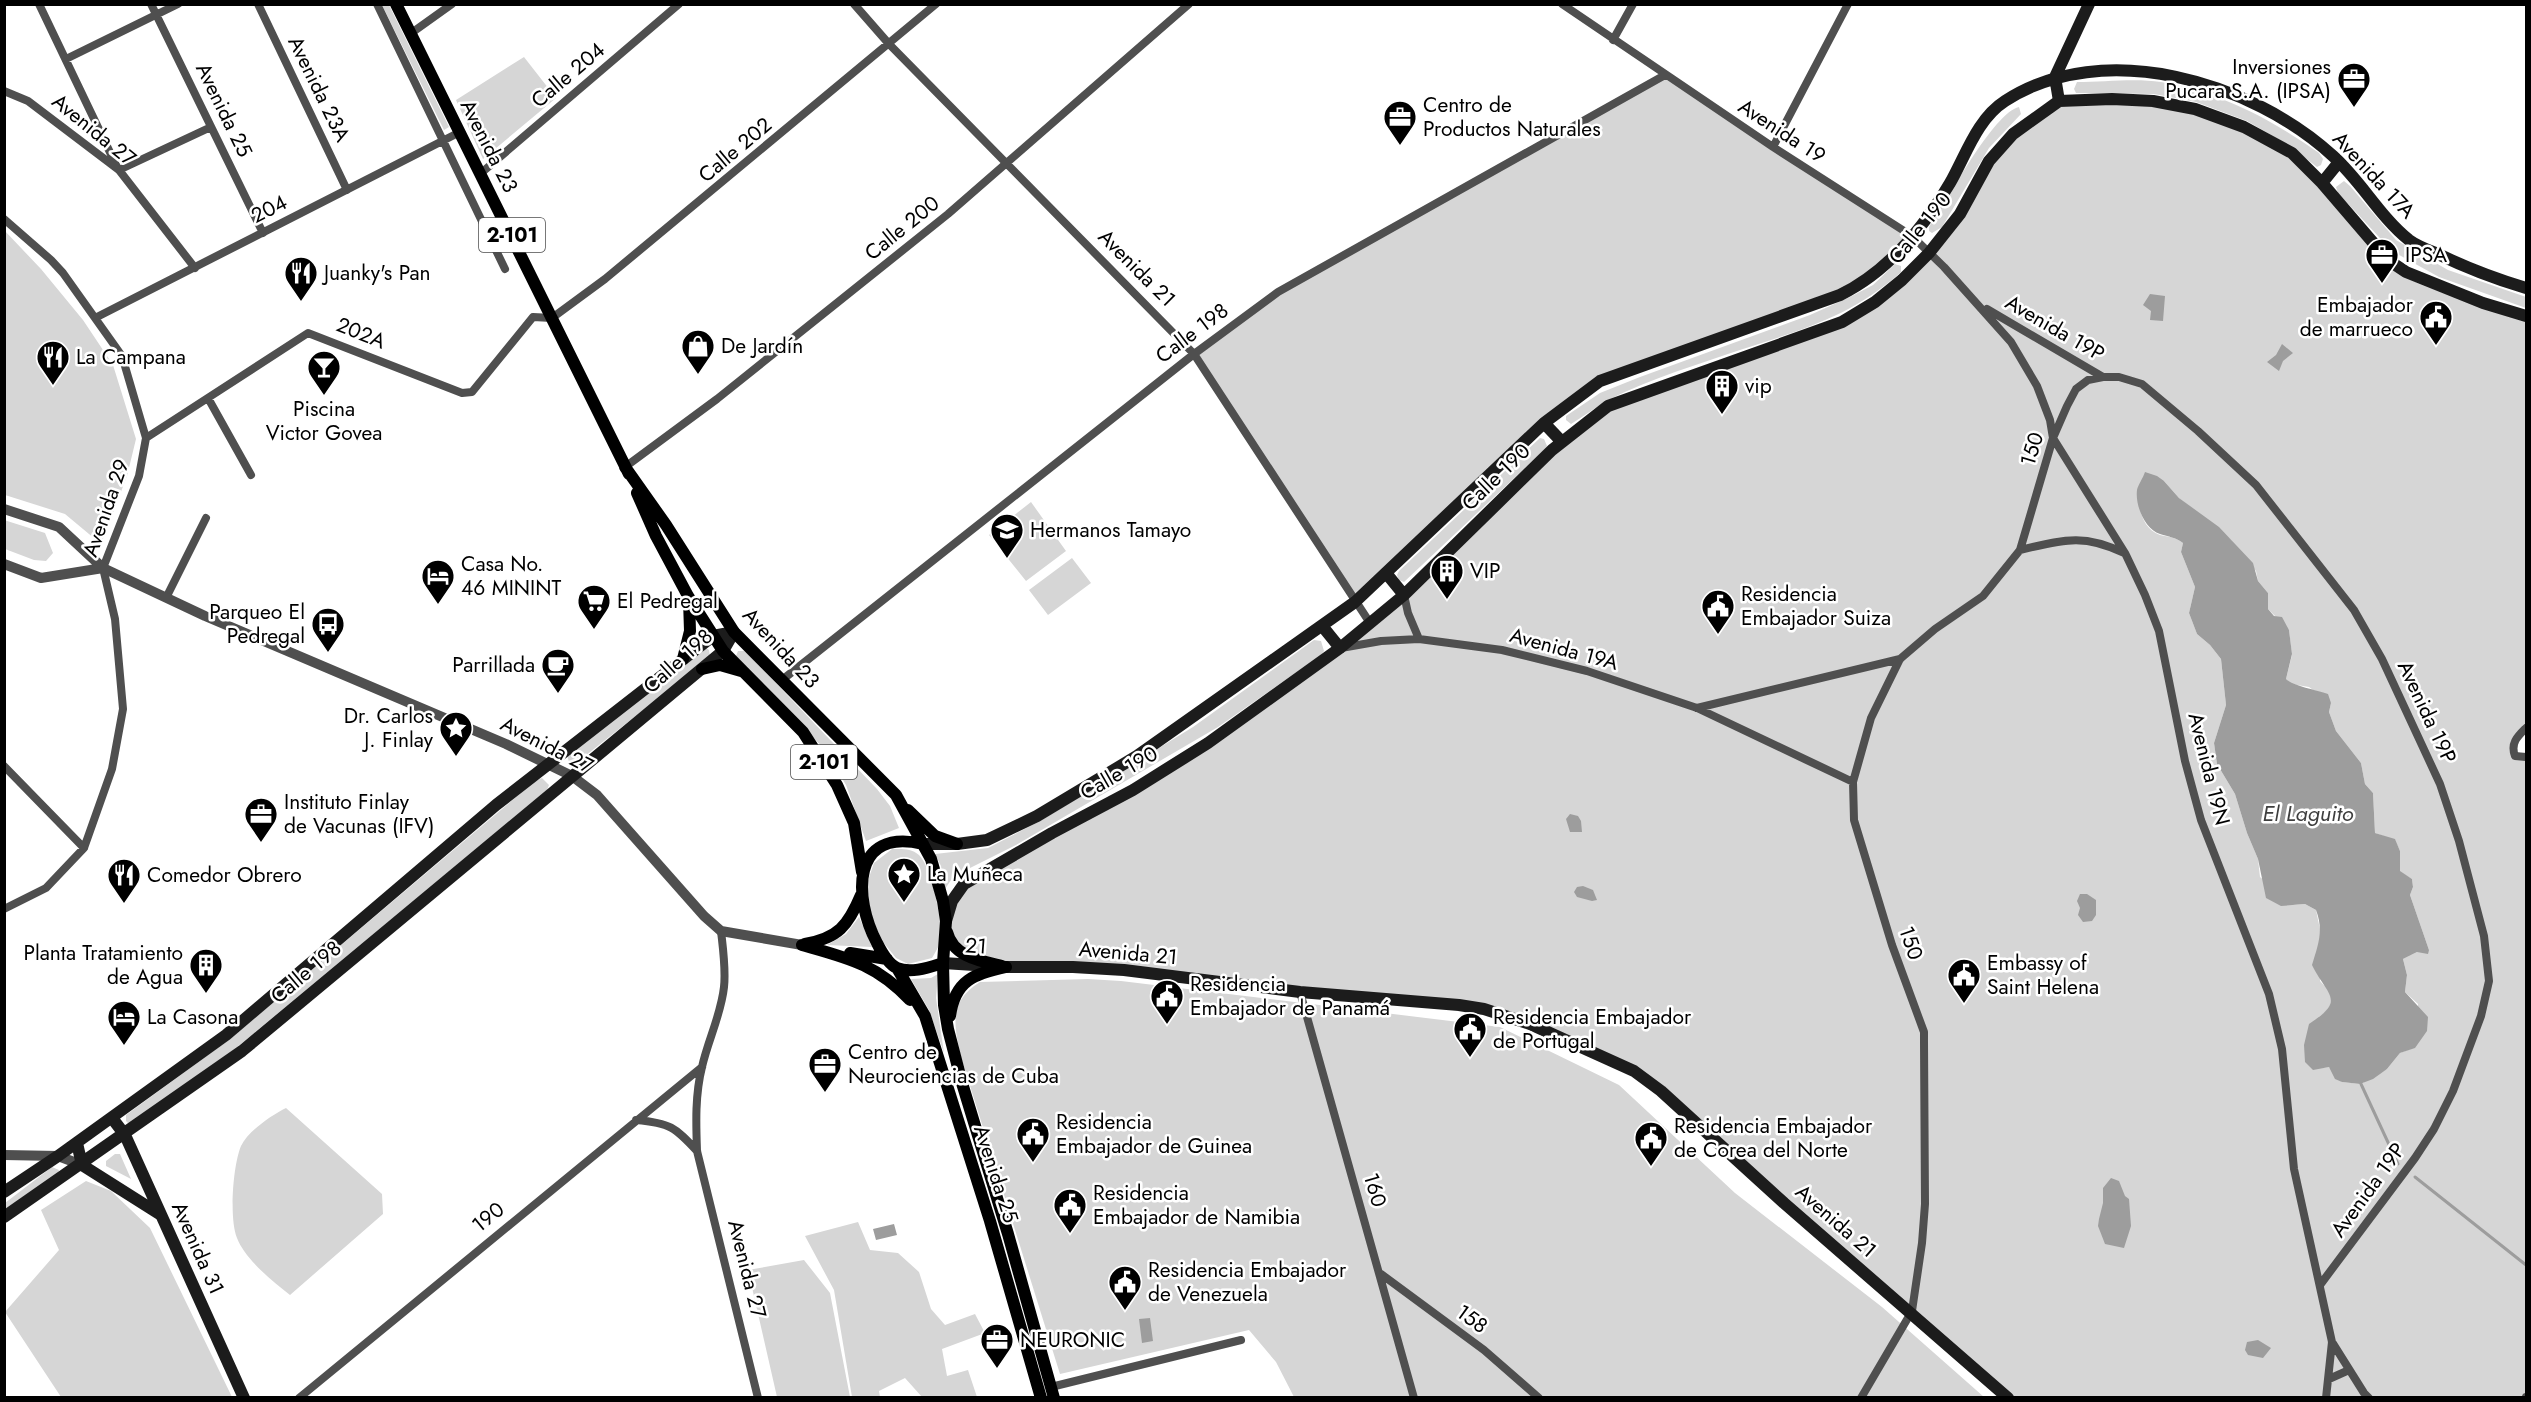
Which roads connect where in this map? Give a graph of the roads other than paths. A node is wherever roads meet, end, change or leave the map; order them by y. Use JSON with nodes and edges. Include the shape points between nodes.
{"nodes":[{"id":1,"x":39,"y":4,"type":"edge"},
{"id":2,"x":151,"y":4,"type":"edge"},
{"id":3,"x":178,"y":4,"type":"edge"},
{"id":4,"x":258,"y":4,"type":"edge"},
{"id":5,"x":377,"y":4,"type":"edge"},
{"id":6,"x":396,"y":4,"type":"edge"},
{"id":7,"x":452,"y":4,"type":"edge"},
{"id":8,"x":679,"y":4,"type":"edge"},
{"id":9,"x":854,"y":4,"type":"edge"},
{"id":10,"x":936,"y":4,"type":"edge"},
{"id":11,"x":1189,"y":4,"type":"edge"},
{"id":12,"x":1562,"y":4,"type":"edge"},
{"id":13,"x":1633,"y":4,"type":"edge"},
{"id":14,"x":1848,"y":4,"type":"edge"},
{"id":15,"x":2090,"y":4,"type":"edge"},
{"id":16,"x":156,"y":15,"type":"junction"},
{"id":17,"x":410,"y":34,"type":"junction"},
{"id":18,"x":1613,"y":40,"type":"junction"},
{"id":19,"x":889,"y":44,"type":"junction"},
{"id":20,"x":66,"y":59,"type":"junction"},
{"id":21,"x":1665,"y":75,"type":"junction"},
{"id":22,"x":2055,"y":77,"type":"junction"},
{"id":23,"x":4,"y":91,"type":"edge"},
{"id":24,"x":2059,"y":101,"type":"junction"},
{"id":25,"x":211,"y":127,"type":"junction"},
{"id":26,"x":460,"y":132,"type":"junction"},
{"id":27,"x":443,"y":141,"type":"junction"},
{"id":28,"x":1773,"y":147,"type":"junction"},
{"id":29,"x":2339,"y":162,"type":"junction"},
{"id":30,"x":1006,"y":165,"type":"junction"},
{"id":31,"x":119,"y":170,"type":"junction"},
{"id":32,"x":480,"y":174,"type":"junction"},
{"id":33,"x":2322,"y":183,"type":"junction"},
{"id":34,"x":348,"y":190,"type":"junction"},
{"id":35,"x":4,"y":219,"type":"edge"},
{"id":36,"x":262,"y":233,"type":"junction"},
{"id":37,"x":1912,"y":236,"type":"junction"},
{"id":38,"x":1929,"y":253,"type":"junction"},
{"id":39,"x":195,"y":268,"type":"junction"},
{"id":40,"x":506,"y":269,"type":"dead end"},
{"id":41,"x":2526,"y":288,"type":"edge"},
{"id":42,"x":1973,"y":299,"type":"junction"},
{"id":43,"x":2526,"y":316,"type":"edge"},
{"id":44,"x":95,"y":318,"type":"junction"},
{"id":45,"x":552,"y":318,"type":"junction"},
{"id":46,"x":1194,"y":354,"type":"junction"},
{"id":47,"x":2103,"y":377,"type":"junction"},
{"id":48,"x":208,"y":398,"type":"junction"},
{"id":49,"x":1544,"y":423,"type":"junction"},
{"id":50,"x":146,"y":438,"type":"junction"},
{"id":51,"x":2053,"y":438,"type":"junction"},
{"id":52,"x":1562,"y":442,"type":"junction"},
{"id":53,"x":625,"y":467,"type":"junction"},
{"id":54,"x":251,"y":475,"type":"dead end"},
{"id":55,"x":4,"y":509,"type":"edge"},
{"id":56,"x":206,"y":518,"type":"dead end"},
{"id":57,"x":2020,"y":550,"type":"junction"},
{"id":58,"x":2125,"y":553,"type":"junction"},
{"id":59,"x":4,"y":564,"type":"edge"},
{"id":60,"x":103,"y":568,"type":"junction"},
{"id":61,"x":1386,"y":573,"type":"junction"},
{"id":62,"x":1404,"y":595,"type":"junction"},
{"id":63,"x":688,"y":596,"type":"junction"},
{"id":64,"x":166,"y":598,"type":"junction"},
{"id":65,"x":1355,"y":602,"type":"junction"},
{"id":66,"x":1370,"y":622,"type":"junction"},
{"id":67,"x":1323,"y":627,"type":"junction"},
{"id":68,"x":734,"y":632,"type":"junction"},
{"id":69,"x":713,"y":636,"type":"junction"},
{"id":70,"x":1419,"y":639,"type":"junction"},
{"id":71,"x":1340,"y":648,"type":"junction"},
{"id":72,"x":723,"y":651,"type":"junction"},
{"id":73,"x":683,"y":659,"type":"junction"},
{"id":74,"x":1900,"y":659,"type":"junction"},
{"id":75,"x":702,"y":669,"type":"junction"},
{"id":76,"x":747,"y":674,"type":"junction"},
{"id":77,"x":782,"y":680,"type":"junction"},
{"id":78,"x":1697,"y":708,"type":"junction"},
{"id":79,"x":2526,"y":728,"type":"edge"},
{"id":80,"x":2525,"y":758,"type":"edge"},
{"id":81,"x":546,"y":764,"type":"junction"},
{"id":82,"x":4,"y":766,"type":"edge"},
{"id":83,"x":572,"y":777,"type":"junction"},
{"id":84,"x":1854,"y":782,"type":"junction"},
{"id":85,"x":896,"y":795,"type":"junction"},
{"id":86,"x":922,"y":844,"type":"junction"},
{"id":87,"x":957,"y":844,"type":"junction"},
{"id":88,"x":84,"y":849,"type":"junction"},
{"id":89,"x":862,"y":872,"type":"junction"},
{"id":90,"x":861,"y":895,"type":"junction"},
{"id":91,"x":4,"y":909,"type":"edge"},
{"id":92,"x":947,"y":926,"type":"junction"},
{"id":93,"x":721,"y":931,"type":"junction"},
{"id":94,"x":802,"y":945,"type":"junction"},
{"id":95,"x":887,"y":959,"type":"junction"},
{"id":96,"x":943,"y":963,"type":"junction"},
{"id":97,"x":1006,"y":967,"type":"junction"},
{"id":98,"x":897,"y":968,"type":"junction"},
{"id":99,"x":1300,"y":992,"type":"junction"},
{"id":100,"x":925,"y":1016,"type":"junction"},
{"id":101,"x":948,"y":1029,"type":"junction"},
{"id":102,"x":702,"y":1067,"type":"junction"},
{"id":103,"x":112,"y":1118,"type":"junction"},
{"id":104,"x":636,"y":1120,"type":"junction"},
{"id":105,"x":125,"y":1135,"type":"junction"},
{"id":106,"x":77,"y":1143,"type":"junction"},
{"id":107,"x":697,"y":1151,"type":"junction"},
{"id":108,"x":4,"y":1155,"type":"edge"},
{"id":109,"x":58,"y":1156,"type":"junction"},
{"id":110,"x":82,"y":1165,"type":"junction"},
{"id":111,"x":4,"y":1192,"type":"edge"},
{"id":112,"x":162,"y":1215,"type":"junction"},
{"id":113,"x":4,"y":1217,"type":"edge"},
{"id":114,"x":1380,"y":1273,"type":"junction"},
{"id":115,"x":2320,"y":1285,"type":"junction"},
{"id":116,"x":1912,"y":1311,"type":"junction"},
{"id":117,"x":1241,"y":1340,"type":"dead end"},
{"id":118,"x":2332,"y":1342,"type":"junction"},
{"id":119,"x":2349,"y":1370,"type":"junction"},
{"id":120,"x":2329,"y":1379,"type":"junction"},
{"id":121,"x":1053,"y":1393,"type":"edge"},
{"id":122,"x":244,"y":1398,"type":"edge"},
{"id":123,"x":299,"y":1398,"type":"edge"},
{"id":124,"x":758,"y":1398,"type":"edge"},
{"id":125,"x":1041,"y":1398,"type":"edge"},
{"id":126,"x":1414,"y":1398,"type":"edge"},
{"id":127,"x":1539,"y":1398,"type":"edge"},
{"id":128,"x":1861,"y":1398,"type":"edge"},
{"id":129,"x":2008,"y":1398,"type":"edge"},
{"id":130,"x":2326,"y":1398,"type":"edge"},
{"id":131,"x":2370,"y":1398,"type":"edge"}],
"edges":[{"from":1,"to":20,"type":"street"},
{"from":2,"to":16,"type":"street","name":"Avenida 25"},
{"from":3,"to":16,"type":"street"},
{"from":4,"to":34,"type":"street","name":"Avenida 23A"},
{"from":5,"to":27,"type":"street"},
{"from":6,"to":17,"type":"main road","name":"Avenida 23","number":"2-101"},
{"from":7,"to":17,"type":"street"},
{"from":8,"to":32,"type":"street","name":"Calle 204"},
{"from":9,"to":19,"type":"street","name":"Avenida 21"},
{"from":10,"to":19,"type":"street","name":"Calle 202"},
{"from":11,"to":30,"type":"street","name":"Calle 200"},
{"from":12,"to":18,"type":"street","name":"Avenida 19"},
{"from":13,"to":18,"type":"street"},
{"from":14,"to":28,"type":"street"},
{"from":15,"to":22,"type":"main road"},
{"from":16,"to":20,"type":"street"},
{"from":16,"to":25,"type":"street","name":"Avenida 25"},
{"from":17,"to":26,"type":"main road","name":"Avenida 23","number":"2-101"},
{"from":18,"to":21,"type":"street","name":"Avenida 19"},
{"from":19,"to":30,"type":"street","name":"Avenida 21"},
{"from":19,"to":45,"type":"street","name":"Calle 202","via":[[605,279]]},
{"from":20,"to":31,"type":"street"},
{"from":21,"to":28,"type":"street","name":"Avenida 19"},
{"from":21,"to":46,"type":"street","name":"Calle 198","via":[[1278,292]]},
{"from":22,"to":24,"type":"main road"},
{"from":22,"to":29,"type":"main road","name":"Avenida 17A","via":[[2124,71],[2201,83],[2249,99],[2295,125]]},
{"from":22,"to":37,"type":"main road","name":"Calle 190","via":[[2026,89],[1992,112]]},
{"from":23,"to":31,"type":"street","name":"Avenida 27","via":[[28,101]]},
{"from":24,"to":33,"type":"main road","name":"Avenida 17A","via":[[2153,101],[2195,109],[2244,127],[2292,153]]},
{"from":24,"to":38,"type":"main road","name":"Calle 190","via":[[2013,134],[1989,161],[1960,214]]},
{"from":25,"to":31,"type":"street"},
{"from":25,"to":36,"type":"street","name":"Avenida 25"},
{"from":26,"to":27,"type":"street","name":"204"},
{"from":26,"to":32,"type":"main road","name":"Avenida 23","number":"2-101"},
{"from":27,"to":34,"type":"street","name":"204"},
{"from":27,"to":40,"type":"street"},
{"from":28,"to":37,"type":"street","name":"Avenida 19"},
{"from":29,"to":33,"type":"main road"},
{"from":29,"to":41,"type":"main road","name":"Avenida 17A","via":[[2411,242],[2471,270]]},
{"from":30,"to":46,"type":"street","name":"Avenida 21"},
{"from":30,"to":53,"type":"street","name":"Calle 200","via":[[807,327]]},
{"from":31,"to":39,"type":"street","name":"Avenida 27"},
{"from":32,"to":45,"type":"main road","name":"Avenida 23","number":"2-101"},
{"from":33,"to":43,"type":"main road","name":"Avenida 17A","via":[[2388,260],[2406,272]]},
{"from":34,"to":36,"type":"street","name":"204"},
{"from":35,"to":44,"type":"street","name":"Avenida 29","via":[[51,260]]},
{"from":36,"to":39,"type":"street","name":"204"},
{"from":37,"to":38,"type":"street","name":"Avenida 19"},
{"from":37,"to":49,"type":"main road","name":"Calle 190","via":[[1861,285],[1600,381]]},
{"from":38,"to":42,"type":"street","name":"Avenida 19"},
{"from":38,"to":52,"type":"main road","name":"Calle 190","via":[[1875,302],[1842,322],[1608,406]]},
{"from":39,"to":44,"type":"street","name":"204"},
{"from":42,"to":47,"type":"street","name":"Avenida 19P"},
{"from":42,"to":51,"type":"street","name":"Avenida 19N","via":[[2011,342],[2027,368],[2045,404]]},
{"from":44,"to":50,"type":"street","name":"Avenida 29","via":[[122,357]]},
{"from":45,"to":48,"type":"street","name":"202A","via":[[533,317],[472,392],[462,393],[308,333]]},
{"from":45,"to":53,"type":"main road","name":"Avenida 23","number":"2-101"},
{"from":46,"to":65,"type":"street","name":"Avenida 21"},
{"from":46,"to":77,"type":"street","name":"Calle 198"},
{"from":47,"to":51,"type":"street","name":"150","via":[[2088,380],[2076,389]]},
{"from":47,"to":115,"type":"street","name":"Avenida 19P","via":[[2142,384],[2198,431],[2256,485],[2354,610],[2382,659],[2440,784],[2484,936],[2489,981],[2481,1016],[2453,1091],[2415,1158]]},
{"from":48,"to":50,"type":"street","name":"202A"},
{"from":48,"to":54,"type":"street"},
{"from":49,"to":52,"type":"main road"},
{"from":49,"to":61,"type":"main road","name":"Calle 190"},
{"from":50,"to":60,"type":"street","name":"Avenida 29","via":[[139,476]]},
{"from":51,"to":57,"type":"street","name":"150"},
{"from":51,"to":58,"type":"street","name":"Avenida 19N"},
{"from":52,"to":62,"type":"main road","name":"Calle 190"},
{"from":53,"to":63,"type":"main road","name":"Avenida 23","number":"2-101"},
{"from":53,"to":68,"type":"main road","name":"Avenida 23","number":"2-101"},
{"from":55,"to":60,"type":"street","name":"Avenida 27","via":[[59,527]]},
{"from":56,"to":64,"type":"street"},
{"from":57,"to":58,"type":"street","via":[[2078,539],[2094,540]]},
{"from":57,"to":74,"type":"street","name":"150","via":[[1983,596]]},
{"from":58,"to":115,"type":"street","name":"Avenida 19N","via":[[2159,631],[2201,820],[2269,994],[2282,1049],[2294,1170]]},
{"from":59,"to":60,"type":"street","via":[[41,578]]},
{"from":60,"to":64,"type":"street","name":"Avenida 27"},
{"from":60,"to":88,"type":"street","name":"Avenida 29","via":[[115,619],[123,709],[112,769]]},
{"from":61,"to":62,"type":"main road"},
{"from":61,"to":65,"type":"main road","name":"Calle 190"},
{"from":62,"to":66,"type":"main road","name":"Calle 190"},
{"from":62,"to":70,"type":"street"},
{"from":63,"to":69,"type":"main road","name":"Avenida 23","number":"2-101"},
{"from":63,"to":73,"type":"main road","via":[[690,631]]},
{"from":64,"to":81,"type":"street","name":"Avenida 27"},
{"from":65,"to":66,"type":"street","name":"Avenida 21"},
{"from":65,"to":67,"type":"main road","name":"Calle 190"},
{"from":66,"to":71,"type":"main road","name":"Calle 190"},
{"from":67,"to":71,"type":"main road"},
{"from":67,"to":87,"type":"main road","name":"Calle 190","via":[[1137,756],[1047,810],[987,840]]},
{"from":68,"to":69,"type":"main road","name":"Calle 198"},
{"from":68,"to":72,"type":"main road","name":"Calle 198"},
{"from":68,"to":77,"type":"main road","name":"Avenida 23","number":"2-101"},
{"from":69,"to":72,"type":"main road","name":"Avenida 23","number":"2-101"},
{"from":69,"to":73,"type":"main road","name":"Calle 198"},
{"from":70,"to":71,"type":"street","name":"Avenida 19A"},
{"from":70,"to":78,"type":"street","name":"Avenida 19A","via":[[1514,653]]},
{"from":71,"to":92,"type":"main road","name":"Calle 190","via":[[1208,743],[964,884],[952,901]]},
{"from":72,"to":75,"type":"main road","name":"Calle 198"},
{"from":72,"to":76,"type":"main road","name":"Avenida 23","number":"2-101"},
{"from":73,"to":81,"type":"main road","name":"Calle 198"},
{"from":74,"to":78,"type":"street"},
{"from":74,"to":84,"type":"street","name":"150","via":[[1871,718]]},
{"from":75,"to":76,"type":"main road","via":[[720,665]]},
{"from":75,"to":83,"type":"main road","name":"Calle 198"},
{"from":76,"to":89,"type":"main road","name":"Avenida 23","number":"2-101","via":[[803,732],[837,785],[854,823]]},
{"from":77,"to":85,"type":"main road","name":"Avenida 23","number":"2-101"},
{"from":78,"to":84,"type":"street","name":"Avenida 19A"},
{"from":79,"to":80,"type":"street","via":[[2512,749],[2515,756]]},
{"from":81,"to":83,"type":"street","name":"Avenida 27"},
{"from":81,"to":103,"type":"main road","name":"Calle 198","via":[[226,1035]]},
{"from":82,"to":88,"type":"street"},
{"from":83,"to":93,"type":"street","name":"Avenida 27","via":[[597,795]]},
{"from":83,"to":105,"type":"main road","name":"Calle 198","via":[[242,1051]]},
{"from":84,"to":116,"type":"street","name":"150","via":[[1854,820],[1892,945],[1924,1032],[1925,1204]]},
{"from":85,"to":86,"type":"main road","name":"Avenida 23","number":"2-101"},
{"from":85,"to":87,"type":"main road","via":[[935,836]]},
{"from":86,"to":87,"type":"main road","name":"Calle 190"},
{"from":86,"to":89,"type":"main road","via":[[909,840],[881,845]]},
{"from":86,"to":92,"type":"main road","via":[[931,859]]},
{"from":88,"to":91,"type":"street","via":[[46,888]]},
{"from":89,"to":90,"type":"main road"},
{"from":90,"to":94,"type":"main road","via":[[843,927],[826,941]]},
{"from":90,"to":95,"type":"main road","via":[[869,928]]},
{"from":92,"to":96,"type":"main road"},
{"from":92,"to":97,"type":"main road","via":[[949,941],[958,951],[981,962]]},
{"from":93,"to":94,"type":"street"},
{"from":93,"to":102,"type":"street","name":"Avenida 27","via":[[724,988]]},
{"from":94,"to":95,"type":"main road"},
{"from":94,"to":100,"type":"main road","via":[[857,961],[881,974]]},
{"from":95,"to":98,"type":"main road"},
{"from":96,"to":97,"type":"main road","name":"21"},
{"from":96,"to":98,"type":"main road","via":[[921,969]]},
{"from":96,"to":101,"type":"main road","name":"Avenida 25"},
{"from":97,"to":99,"type":"main road","name":"Avenida 21","via":[[1124,970]]},
{"from":97,"to":101,"type":"main road","via":[[977,974],[961,987],[952,1004]]},
{"from":98,"to":100,"type":"main road","name":"Avenida 25"},
{"from":99,"to":114,"type":"street","name":"160"},
{"from":99,"to":116,"type":"main road","name":"Avenida 21","via":[[1484,1010],[1539,1028],[1634,1071]]},
{"from":100,"to":125,"type":"main road","name":"Avenida 25"},
{"from":101,"to":121,"type":"main road","name":"Avenida 25"},
{"from":102,"to":104,"type":"street","name":"190"},
{"from":102,"to":107,"type":"street","name":"Avenida 27","via":[[695,1112]]},
{"from":103,"to":105,"type":"main road","name":"Avenida 31"},
{"from":103,"to":106,"type":"main road","name":"Calle 198"},
{"from":104,"to":107,"type":"street","name":"Avenida 27","via":[[675,1128]]},
{"from":104,"to":123,"type":"street","name":"190"},
{"from":105,"to":110,"type":"main road","name":"Calle 198"},
{"from":105,"to":112,"type":"main road","name":"Avenida 31"},
{"from":106,"to":109,"type":"main road","name":"Calle 198"},
{"from":106,"to":110,"type":"main road"},
{"from":107,"to":124,"type":"street","name":"Avenida 27"},
{"from":108,"to":109,"type":"street"},
{"from":109,"to":110,"type":"street"},
{"from":109,"to":111,"type":"main road","name":"Calle 198"},
{"from":110,"to":112,"type":"main road"},
{"from":110,"to":113,"type":"main road","name":"Calle 198"},
{"from":112,"to":122,"type":"main road","name":"Avenida 31"},
{"from":114,"to":126,"type":"street","name":"160"},
{"from":114,"to":127,"type":"street","name":"158","via":[[1484,1350]]},
{"from":115,"to":118,"type":"street"},
{"from":116,"to":128,"type":"street","name":"150"},
{"from":116,"to":129,"type":"main road","name":"Avenida 21"},
{"from":117,"to":121,"type":"street"},
{"from":118,"to":119,"type":"street"},
{"from":118,"to":120,"type":"street"},
{"from":119,"to":120,"type":"street"},
{"from":119,"to":131,"type":"street"},
{"from":120,"to":130,"type":"street"}]}
